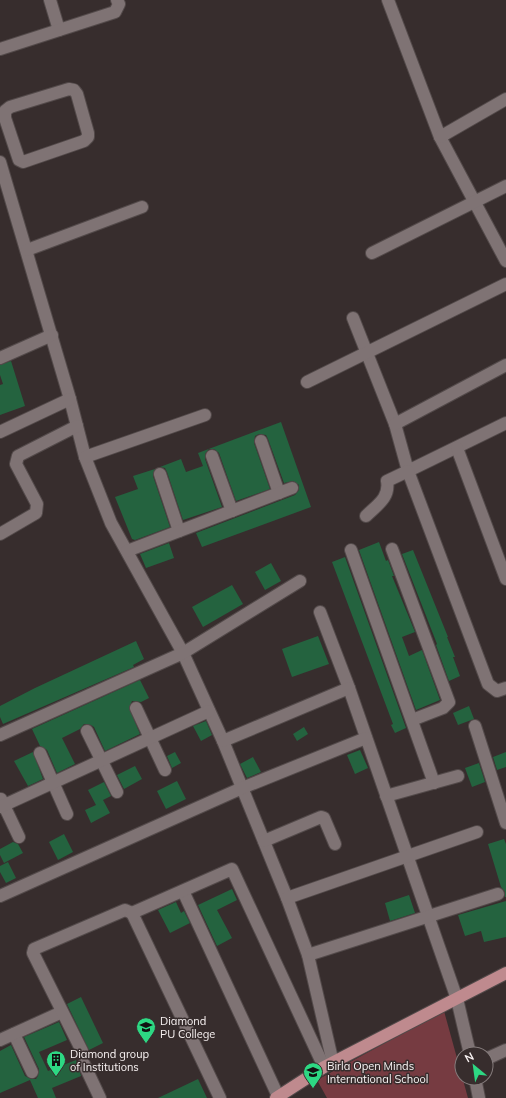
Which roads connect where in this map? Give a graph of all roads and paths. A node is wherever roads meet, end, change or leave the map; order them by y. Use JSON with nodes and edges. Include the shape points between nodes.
{"nodes":[{"id":1,"x":50,"y":0,"type":"edge"},
{"id":2,"x":118,"y":0,"type":"edge"},
{"id":3,"x":388,"y":0,"type":"edge"},
{"id":4,"x":59,"y":30,"type":"junction"},
{"id":5,"x":1,"y":45,"type":"edge"},
{"id":6,"x":506,"y":99,"type":"edge"},
{"id":7,"x":2,"y":119,"type":"edge"},
{"id":8,"x":440,"y":138,"type":"junction"},
{"id":9,"x":0,"y":162,"type":"edge"},
{"id":10,"x":506,"y":186,"type":"edge"},
{"id":11,"x":475,"y":203,"type":"junction"},
{"id":12,"x":142,"y":207,"type":"dead end"},
{"id":13,"x":27,"y":250,"type":"junction"},
{"id":14,"x":372,"y":254,"type":"dead end"},
{"id":15,"x":506,"y":261,"type":"edge"},
{"id":16,"x":506,"y":284,"type":"edge"},
{"id":17,"x":353,"y":318,"type":"dead end"},
{"id":18,"x":52,"y":335,"type":"junction"},
{"id":19,"x":367,"y":352,"type":"junction"},
{"id":20,"x":0,"y":358,"type":"edge"},
{"id":21,"x":506,"y":365,"type":"edge"},
{"id":22,"x":307,"y":382,"type":"dead end"},
{"id":23,"x":70,"y":399,"type":"junction"},
{"id":24,"x":205,"y":415,"type":"dead end"},
{"id":25,"x":506,"y":423,"type":"edge"},
{"id":26,"x":395,"y":424,"type":"junction"},
{"id":27,"x":77,"y":426,"type":"junction"},
{"id":28,"x":0,"y":432,"type":"edge"},
{"id":29,"x":262,"y":440,"type":"dead end"},
{"id":30,"x":457,"y":448,"type":"junction"},
{"id":31,"x":212,"y":456,"type":"dead end"},
{"id":32,"x":85,"y":457,"type":"junction"},
{"id":33,"x":408,"y":471,"type":"junction"},
{"id":34,"x":160,"y":474,"type":"dead end"},
{"id":35,"x":292,"y":488,"type":"dead end"},
{"id":36,"x":279,"y":493,"type":"junction"},
{"id":37,"x":232,"y":511,"type":"junction"},
{"id":38,"x":366,"y":516,"type":"dead end"},
{"id":39,"x":180,"y":531,"type":"junction"},
{"id":40,"x":0,"y":534,"type":"edge"},
{"id":41,"x":392,"y":549,"type":"dead end"},
{"id":42,"x":351,"y":550,"type":"dead end"},
{"id":43,"x":127,"y":551,"type":"junction"},
{"id":44,"x":506,"y":579,"type":"edge"},
{"id":45,"x":300,"y":581,"type":"dead end"},
{"id":46,"x":320,"y":612,"type":"dead end"},
{"id":47,"x":183,"y":653,"type":"junction"},
{"id":48,"x":349,"y":688,"type":"junction"},
{"id":49,"x":506,"y":688,"type":"edge"},
{"id":50,"x":136,"y":708,"type":"dead end"},
{"id":51,"x":209,"y":711,"type":"junction"},
{"id":52,"x":412,"y":720,"type":"junction"},
{"id":53,"x":475,"y":726,"type":"dead end"},
{"id":54,"x":87,"y":731,"type":"dead end"},
{"id":55,"x":0,"y":735,"type":"edge"},
{"id":56,"x":150,"y":738,"type":"junction"},
{"id":57,"x":366,"y":738,"type":"junction"},
{"id":58,"x":223,"y":741,"type":"junction"},
{"id":59,"x":40,"y":753,"type":"dead end"},
{"id":60,"x":101,"y":760,"type":"junction"},
{"id":61,"x":165,"y":770,"type":"dead end"},
{"id":62,"x":458,"y":776,"type":"dead end"},
{"id":63,"x":53,"y":782,"type":"junction"},
{"id":64,"x":434,"y":783,"type":"junction"},
{"id":65,"x":242,"y":788,"type":"junction"},
{"id":66,"x":117,"y":792,"type":"dead end"},
{"id":67,"x":386,"y":796,"type":"junction"},
{"id":68,"x":1,"y":803,"type":"edge"},
{"id":69,"x":67,"y":814,"type":"dead end"},
{"id":70,"x":506,"y":823,"type":"edge"},
{"id":71,"x":477,"y":832,"type":"dead end"},
{"id":72,"x":19,"y":837,"type":"dead end"},
{"id":73,"x":264,"y":841,"type":"junction"},
{"id":74,"x":335,"y":844,"type":"dead end"},
{"id":75,"x":407,"y":856,"type":"junction"},
{"id":76,"x":183,"y":891,"type":"junction"},
{"id":77,"x":498,"y":894,"type":"dead end"},
{"id":78,"x":0,"y":896,"type":"edge"},
{"id":79,"x":287,"y":898,"type":"junction"},
{"id":80,"x":132,"y":913,"type":"junction"},
{"id":81,"x":429,"y":918,"type":"junction"},
{"id":82,"x":308,"y":955,"type":"junction"},
{"id":83,"x":506,"y":973,"type":"edge"},
{"id":84,"x":457,"y":998,"type":"junction"},
{"id":85,"x":62,"y":1012,"type":"junction"},
{"id":86,"x":14,"y":1034,"type":"junction"},
{"id":87,"x":0,"y":1040,"type":"edge"},
{"id":88,"x":468,"y":1046,"type":"edge"},
{"id":89,"x":506,"y":1050,"type":"edge"},
{"id":90,"x":82,"y":1051,"type":"dead end"},
{"id":91,"x":494,"y":1055,"type":"edge"},
{"id":92,"x":84,"y":1064,"type":"dead end"},
{"id":93,"x":329,"y":1065,"type":"junction"},
{"id":94,"x":32,"y":1072,"type":"dead end"},
{"id":95,"x":476,"y":1086,"type":"edge"},
{"id":96,"x":277,"y":1097,"type":"edge"},
{"id":97,"x":100,"y":1098,"type":"edge"},
{"id":98,"x":220,"y":1098,"type":"edge"},
{"id":99,"x":478,"y":1098,"type":"edge"}],
"edges":[{"from":1,"to":4,"type":"street"},
{"from":2,"to":4,"type":"street","via":[[115,12]]},
{"from":3,"to":8,"type":"street"},
{"from":4,"to":5,"type":"street"},
{"from":6,"to":8,"type":"street"},
{"from":7,"to":7,"type":"street","via":[[10,107],[69,89],[74,90],[88,137],[84,141],[23,162],[16,155]]},
{"from":8,"to":11,"type":"street"},
{"from":9,"to":13,"type":"street"},
{"from":10,"to":11,"type":"street"},
{"from":11,"to":14,"type":"street"},
{"from":11,"to":15,"type":"street"},
{"from":12,"to":13,"type":"street"},
{"from":13,"to":18,"type":"street"},
{"from":16,"to":19,"type":"street"},
{"from":17,"to":19,"type":"street"},
{"from":18,"to":20,"type":"street"},
{"from":18,"to":23,"type":"street"},
{"from":19,"to":22,"type":"street"},
{"from":19,"to":26,"type":"street"},
{"from":21,"to":26,"type":"street"},
{"from":23,"to":27,"type":"street"},
{"from":23,"to":28,"type":"street"},
{"from":24,"to":32,"type":"street"},
{"from":25,"to":30,"type":"street"},
{"from":26,"to":33,"type":"street"},
{"from":27,"to":32,"type":"street"},
{"from":27,"to":40,"type":"street","via":[[18,456],[16,464],[37,504],[37,509]]},
{"from":29,"to":36,"type":"street"},
{"from":30,"to":33,"type":"street"},
{"from":30,"to":44,"type":"street"},
{"from":31,"to":37,"type":"street"},
{"from":32,"to":43,"type":"street","via":[[111,523]]},
{"from":33,"to":38,"type":"street","via":[[387,481],[386,498]]},
{"from":33,"to":49,"type":"street","via":[[488,684],[497,691]]},
{"from":34,"to":39,"type":"street"},
{"from":35,"to":36,"type":"street"},
{"from":36,"to":37,"type":"street"},
{"from":37,"to":39,"type":"street"},
{"from":39,"to":43,"type":"street"},
{"from":41,"to":52,"type":"street","via":[[449,702],[443,708]]},
{"from":42,"to":52,"type":"street"},
{"from":43,"to":47,"type":"street"},
{"from":45,"to":47,"type":"street"},
{"from":46,"to":48,"type":"street"},
{"from":47,"to":51,"type":"street"},
{"from":47,"to":55,"type":"street"},
{"from":48,"to":57,"type":"street"},
{"from":48,"to":58,"type":"street"},
{"from":50,"to":56,"type":"street"},
{"from":51,"to":56,"type":"street"},
{"from":51,"to":58,"type":"street"},
{"from":52,"to":64,"type":"street"},
{"from":53,"to":70,"type":"street"},
{"from":54,"to":60,"type":"street"},
{"from":56,"to":60,"type":"street"},
{"from":56,"to":61,"type":"street"},
{"from":57,"to":65,"type":"street"},
{"from":57,"to":67,"type":"street"},
{"from":58,"to":65,"type":"street"},
{"from":59,"to":63,"type":"street"},
{"from":60,"to":63,"type":"street"},
{"from":60,"to":66,"type":"street"},
{"from":62,"to":64,"type":"street"},
{"from":63,"to":68,"type":"street"},
{"from":63,"to":69,"type":"street"},
{"from":64,"to":67,"type":"street"},
{"from":65,"to":73,"type":"street"},
{"from":65,"to":78,"type":"street"},
{"from":67,"to":75,"type":"street"},
{"from":68,"to":72,"type":"street"},
{"from":71,"to":75,"type":"street"},
{"from":73,"to":74,"type":"street","via":[[321,817],[327,822]]},
{"from":73,"to":79,"type":"street"},
{"from":75,"to":79,"type":"street"},
{"from":75,"to":81,"type":"street"},
{"from":76,"to":80,"type":"street"},
{"from":76,"to":93,"type":"street","via":[[232,869]]},
{"from":76,"to":96,"type":"street"},
{"from":77,"to":81,"type":"street"},
{"from":79,"to":82,"type":"street"},
{"from":80,"to":85,"type":"street","via":[[125,910],[34,949],[33,953]]},
{"from":80,"to":98,"type":"street"},
{"from":81,"to":82,"type":"street"},
{"from":81,"to":84,"type":"street"},
{"from":82,"to":93,"type":"street"},
{"from":83,"to":84,"type":"main road"},
{"from":84,"to":88,"type":"street"},
{"from":84,"to":93,"type":"main road"},
{"from":85,"to":86,"type":"street"},
{"from":85,"to":90,"type":"street"},
{"from":86,"to":87,"type":"street"},
{"from":86,"to":94,"type":"street"},
{"from":89,"to":91,"type":"street"},
{"from":92,"to":97,"type":"street"},
{"from":93,"to":96,"type":"main road"},
{"from":95,"to":99,"type":"street"}]}
